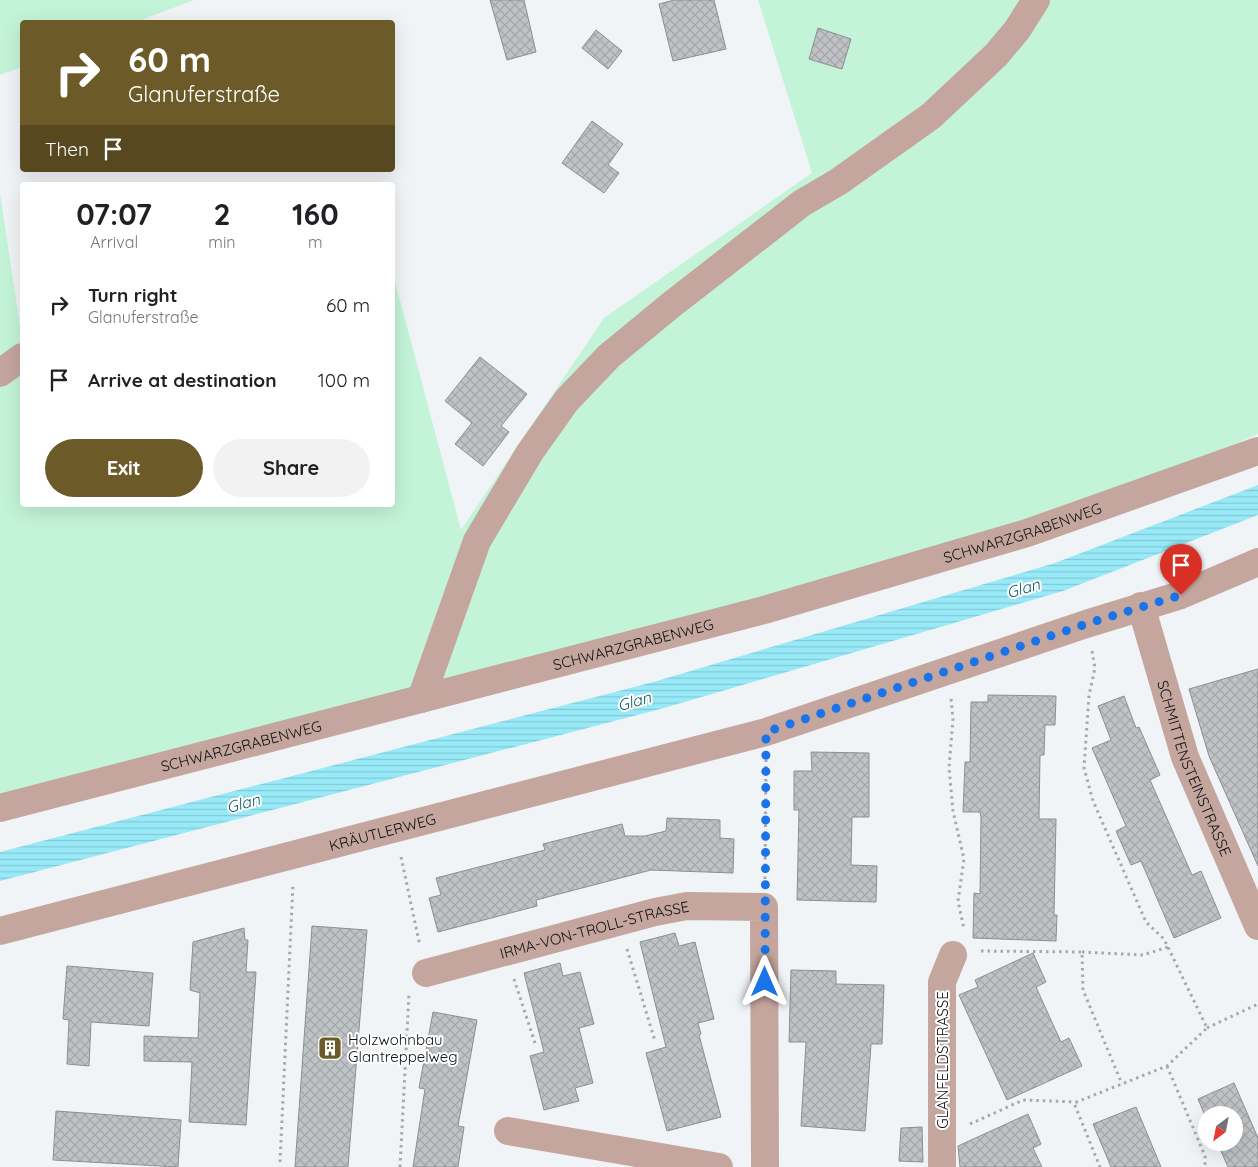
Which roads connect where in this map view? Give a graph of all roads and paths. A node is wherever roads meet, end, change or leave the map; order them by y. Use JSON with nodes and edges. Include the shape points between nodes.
{"nodes":[{"id":1,"x":1036,"y":0,"type":"edge"},
{"id":2,"x":20,"y":358,"type":"edge"},
{"id":3,"x":0,"y":373,"type":"edge"},
{"id":4,"x":1258,"y":451,"type":"edge"},
{"id":5,"x":1258,"y":562,"type":"edge"},
{"id":6,"x":1141,"y":606,"type":"junction"},
{"id":7,"x":1086,"y":624,"type":"junction"},
{"id":8,"x":949,"y":670,"type":"junction"},
{"id":9,"x":421,"y":698,"type":"junction"},
{"id":10,"x":766,"y":732,"type":"junction"},
{"id":11,"x":0,"y":808,"type":"edge"},
{"id":12,"x":395,"y":827,"type":"junction"},
{"id":13,"x":294,"y":853,"type":"junction"},
{"id":14,"x":764,"y":907,"type":"junction"},
{"id":15,"x":618,"y":922,"type":"junction"},
{"id":16,"x":1258,"y":926,"type":"edge"},
{"id":17,"x":0,"y":931,"type":"edge"},
{"id":18,"x":1168,"y":947,"type":"junction"},
{"id":19,"x":506,"y":952,"type":"junction"},
{"id":20,"x":1082,"y":952,"type":"junction"},
{"id":21,"x":953,"y":955,"type":"junction"},
{"id":22,"x":426,"y":973,"type":"junction"},
{"id":23,"x":1258,"y":1004,"type":"edge"},
{"id":24,"x":1207,"y":1028,"type":"junction"},
{"id":25,"x":655,"y":1042,"type":"dead end"},
{"id":26,"x":535,"y":1043,"type":"dead end"},
{"id":27,"x":1167,"y":1066,"type":"junction"},
{"id":28,"x":1122,"y":1084,"type":"junction"},
{"id":29,"x":1078,"y":1102,"type":"junction"},
{"id":30,"x":508,"y":1131,"type":"dead end"},
{"id":31,"x":942,"y":1137,"type":"junction"},
{"id":32,"x":280,"y":1162,"type":"dead end"},
{"id":33,"x":400,"y":1167,"type":"edge"},
{"id":34,"x":719,"y":1167,"type":"edge"},
{"id":35,"x":765,"y":1167,"type":"edge"},
{"id":36,"x":942,"y":1167,"type":"edge"},
{"id":37,"x":1100,"y":1167,"type":"edge"},
{"id":38,"x":1205,"y":1167,"type":"edge"}],
"edges":[{"from":1,"to":9,"type":"street","via":[[996,56],[931,116],[838,182],[802,203],[671,305],[609,356],[567,400],[530,452],[476,541]]},
{"from":2,"to":3,"type":"street"},
{"from":4,"to":9,"type":"street","name":"SCHWARZGRABENWEG","via":[[1027,533],[764,610]]},
{"from":5,"to":6,"type":"street","name":"KRÄUTLERWEG","via":[[1181,595]]},
{"from":6,"to":7,"type":"street","name":"KRÄUTLERWEG"},
{"from":6,"to":16,"type":"street","name":"SCHMITTENSTEINSTRASSE","via":[[1185,757]]},
{"from":7,"to":8,"type":"street","name":"KRÄUTLERWEG"},
{"from":7,"to":18,"type":"path","via":[[1095,668],[1089,695],[1084,768],[1093,801],[1146,922]]},
{"from":8,"to":10,"type":"street","name":"KRÄUTLERWEG"},
{"from":8,"to":21,"type":"path","via":[[954,719],[949,768],[956,828],[964,859],[958,901],[964,929]]},
{"from":9,"to":11,"type":"street","name":"SCHWARZGRABENWEG"},
{"from":10,"to":12,"type":"street","name":"KRÄUTLERWEG"},
{"from":10,"to":14,"type":"path"},
{"from":12,"to":13,"type":"street","name":"KRÄUTLERWEG"},
{"from":12,"to":22,"type":"path"},
{"from":13,"to":17,"type":"street","name":"KRÄUTLERWEG"},
{"from":13,"to":32,"type":"path"},
{"from":14,"to":15,"type":"street","name":"IRMA-VON-TROLL-STRASSE","via":[[686,906]]},
{"from":14,"to":35,"type":"street"},
{"from":15,"to":19,"type":"street","name":"IRMA-VON-TROLL-STRASSE"},
{"from":15,"to":25,"type":"path"},
{"from":18,"to":20,"type":"path","via":[[1143,955]]},
{"from":18,"to":24,"type":"path"},
{"from":19,"to":22,"type":"street","name":"IRMA-VON-TROLL-STRASSE"},
{"from":19,"to":26,"type":"path"},
{"from":20,"to":21,"type":"path","via":[[976,951]]},
{"from":20,"to":28,"type":"path","via":[[1083,990]]},
{"from":21,"to":31,"type":"street","name":"GLANFELDSTRASSE","via":[[942,982]]},
{"from":22,"to":33,"type":"path","via":[[409,990]]},
{"from":23,"to":24,"type":"path"},
{"from":24,"to":27,"type":"path"},
{"from":27,"to":28,"type":"path"},
{"from":27,"to":38,"type":"path","via":[[1205,1156]]},
{"from":28,"to":29,"type":"path"},
{"from":29,"to":31,"type":"path","via":[[1023,1100]]},
{"from":29,"to":37,"type":"path","via":[[1074,1103]]},
{"from":30,"to":34,"type":"street"},
{"from":31,"to":36,"type":"street","name":"GLANFELDSTRASSE"}]}
